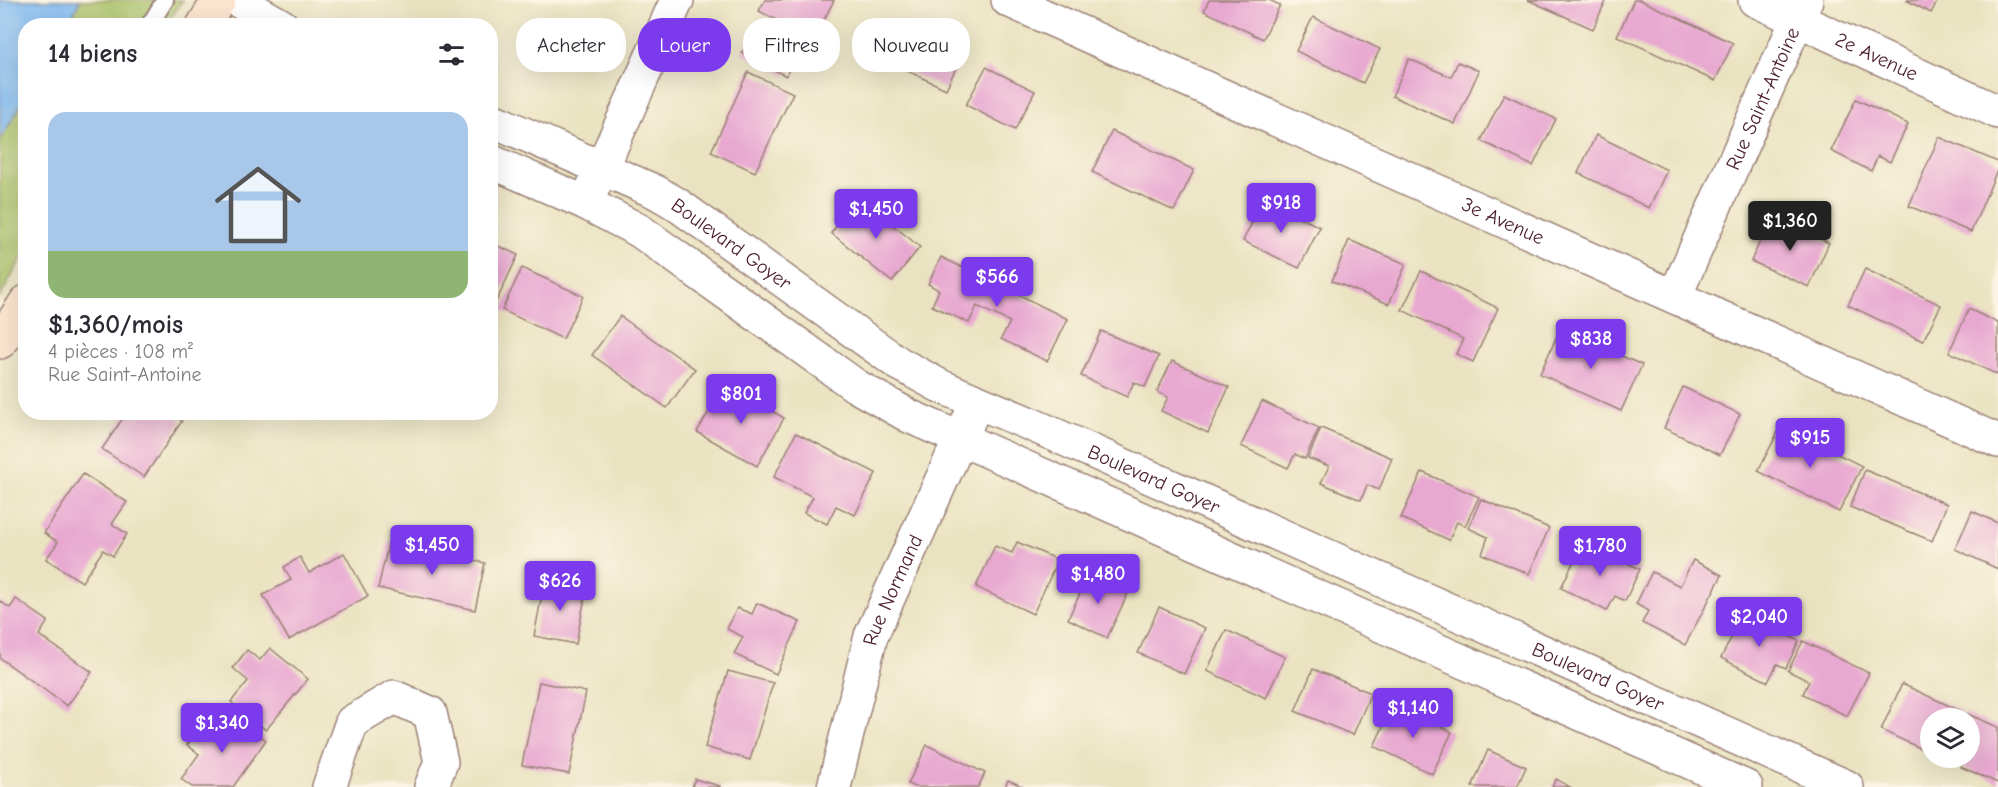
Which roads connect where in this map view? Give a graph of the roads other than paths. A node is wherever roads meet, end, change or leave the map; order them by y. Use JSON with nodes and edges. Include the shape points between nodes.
{"nodes":[{"id":1,"x":165,"y":0,"type":"edge"},
{"id":2,"x":219,"y":0,"type":"edge"},
{"id":3,"x":237,"y":0,"type":"edge"},
{"id":4,"x":677,"y":0,"type":"edge"},
{"id":5,"x":1008,"y":0,"type":"edge"},
{"id":6,"x":1755,"y":0,"type":"edge"},
{"id":7,"x":1802,"y":9,"type":"edge"},
{"id":8,"x":154,"y":18,"type":"edge"},
{"id":9,"x":208,"y":18,"type":"edge"},
{"id":10,"x":268,"y":18,"type":"edge"},
{"id":11,"x":1998,"y":111,"type":"edge"},
{"id":12,"x":498,"y":123,"type":"edge"},
{"id":13,"x":498,"y":164,"type":"edge"},
{"id":14,"x":603,"y":169,"type":"junction"},
{"id":15,"x":586,"y":203,"type":"junction"},
{"id":16,"x":1675,"y":296,"type":"junction"},
{"id":17,"x":18,"y":314,"type":"edge"},
{"id":18,"x":0,"y":342,"type":"edge"},
{"id":19,"x":977,"y":402,"type":"junction"},
{"id":20,"x":960,"y":438,"type":"junction"},
{"id":21,"x":1998,"y":441,"type":"edge"},
{"id":22,"x":329,"y":787,"type":"edge"},
{"id":23,"x":431,"y":787,"type":"edge"},
{"id":24,"x":834,"y":787,"type":"edge"},
{"id":25,"x":1746,"y":787,"type":"edge"},
{"id":26,"x":1847,"y":787,"type":"edge"}],
"edges":[{"from":1,"to":8,"type":"lane"},
{"from":2,"to":9,"type":"main road"},
{"from":3,"to":10,"type":"street"},
{"from":4,"to":14,"type":"street"},
{"from":5,"to":16,"type":"street","name":"3e Avenue"},
{"from":6,"to":7,"type":"street","name":"2e Avenue"},
{"from":7,"to":11,"type":"street","name":"2e Avenue"},
{"from":7,"to":16,"type":"street","name":"Rue Saint-Antoine"},
{"from":12,"to":14,"type":"street","name":"Boulevard Goyer"},
{"from":13,"to":15,"type":"street","name":"Boulevard Goyer"},
{"from":14,"to":15,"type":"street"},
{"from":14,"to":19,"type":"street","name":"Boulevard Goyer","via":[[675,203],[898,363]]},
{"from":15,"to":20,"type":"street","name":"Boulevard Goyer","via":[[623,220],[663,246],[872,397]]},
{"from":16,"to":21,"type":"street","name":"3e Avenue"},
{"from":17,"to":18,"type":"main road"},
{"from":19,"to":20,"type":"street","name":"Rue Normand"},
{"from":19,"to":26,"type":"street","name":"Boulevard Goyer"},
{"from":20,"to":24,"type":"street","name":"Rue Normand","via":[[871,636]]},
{"from":20,"to":25,"type":"street","name":"Boulevard Goyer"},
{"from":22,"to":23,"type":"street","via":[[352,722],[394,697],[430,713],[441,762]]}]}
